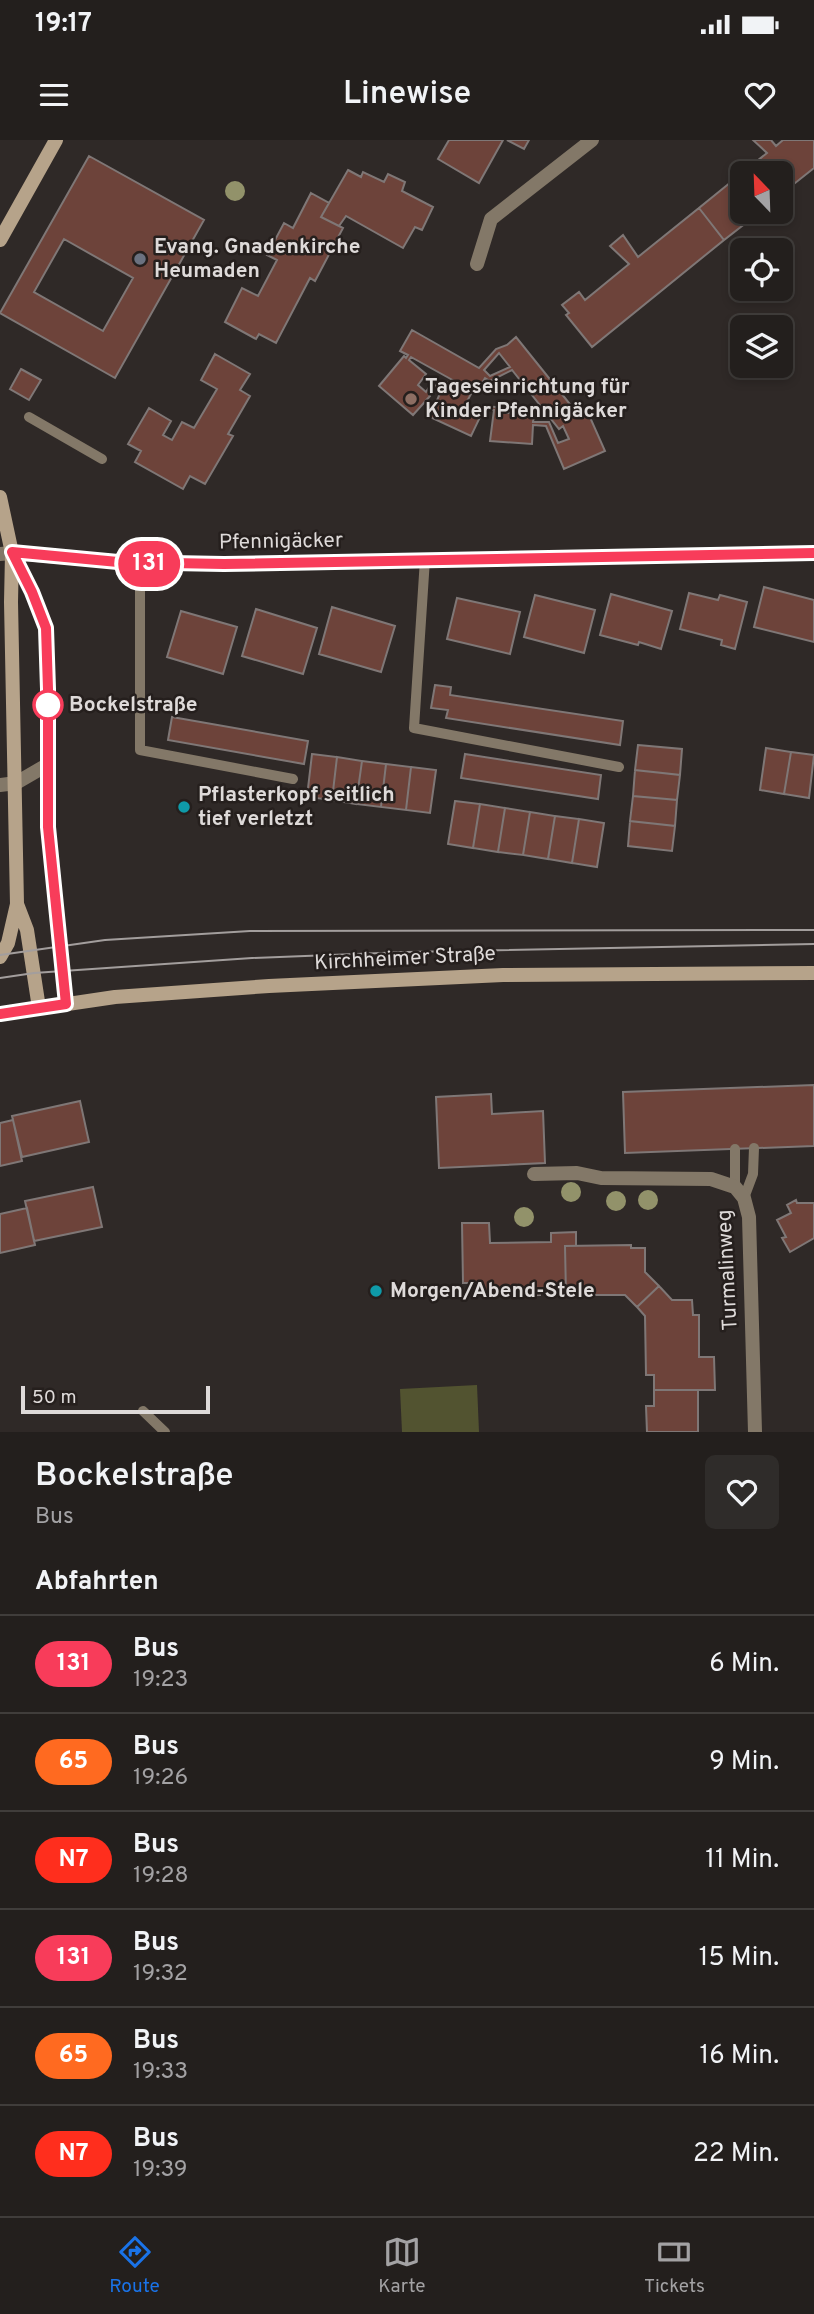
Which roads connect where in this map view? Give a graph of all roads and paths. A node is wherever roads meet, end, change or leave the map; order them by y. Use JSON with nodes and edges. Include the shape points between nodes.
{"nodes":[{"id":1,"x":56,"y":140,"type":"edge"},
{"id":2,"x":592,"y":140,"type":"edge"},
{"id":3,"x":0,"y":240,"type":"edge"},
{"id":4,"x":477,"y":264,"type":"dead end"},
{"id":5,"x":29,"y":417,"type":"dead end"},
{"id":6,"x":102,"y":459,"type":"dead end"},
{"id":7,"x":0,"y":497,"type":"edge"},
{"id":8,"x":6,"y":553,"type":"edge"},
{"id":9,"x":814,"y":553,"type":"edge"},
{"id":10,"x":425,"y":559,"type":"junction"},
{"id":11,"x":140,"y":564,"type":"junction"},
{"id":12,"x":5,"y":605,"type":"edge"},
{"id":13,"x":47,"y":765,"type":"junction"},
{"id":14,"x":619,"y":768,"type":"dead end"},
{"id":15,"x":293,"y":779,"type":"dead end"},
{"id":16,"x":16,"y":783,"type":"junction"},
{"id":17,"x":0,"y":785,"type":"edge"},
{"id":18,"x":17,"y":904,"type":"junction"},
{"id":19,"x":0,"y":957,"type":"edge"},
{"id":20,"x":814,"y":973,"type":"edge"},
{"id":21,"x":66,"y":1004,"type":"junction"},
{"id":22,"x":39,"y":1008,"type":"junction"},
{"id":23,"x":0,"y":1014,"type":"edge"},
{"id":24,"x":754,"y":1148,"type":"dead end"},
{"id":25,"x":735,"y":1149,"type":"dead end"},
{"id":26,"x":534,"y":1174,"type":"dead end"},
{"id":27,"x":740,"y":1193,"type":"junction"},
{"id":28,"x":143,"y":1411,"type":"dead end"},
{"id":29,"x":166,"y":1432,"type":"edge"},
{"id":30,"x":755,"y":1432,"type":"edge"}],
"edges":[{"from":1,"to":3,"type":"main road"},
{"from":2,"to":4,"type":"street","via":[[491,219]]},
{"from":5,"to":6,"type":"lane"},
{"from":7,"to":8,"type":"main road"},
{"from":8,"to":11,"type":"street","name":"Pfennigäcker"},
{"from":8,"to":12,"type":"main road"},
{"from":8,"to":13,"type":"main road","via":[[32,592],[46,628]]},
{"from":9,"to":10,"type":"street","name":"Pfennigäcker"},
{"from":10,"to":11,"type":"street","name":"Pfennigäcker"},
{"from":10,"to":14,"type":"lane","via":[[414,728]]},
{"from":11,"to":15,"type":"lane","via":[[140,750]]},
{"from":12,"to":16,"type":"main road"},
{"from":13,"to":16,"type":"street"},
{"from":13,"to":21,"type":"main road","via":[[48,827]]},
{"from":16,"to":17,"type":"street"},
{"from":16,"to":18,"type":"main road"},
{"from":18,"to":19,"type":"main road"},
{"from":18,"to":22,"type":"main road","via":[[27,930]]},
{"from":20,"to":21,"type":"main road","name":"Kirchheimer Straße","via":[[503,975],[269,986]]},
{"from":21,"to":22,"type":"main road","name":"Kirchheimer Straße"},
{"from":22,"to":23,"type":"main road","name":"Kirchheimer Straße"},
{"from":24,"to":27,"type":"lane","via":[[754,1174]]},
{"from":25,"to":27,"type":"lane"},
{"from":26,"to":27,"type":"street","name":"Turmalinweg","via":[[711,1179]]},
{"from":27,"to":30,"type":"street","name":"Turmalinweg","via":[[749,1217]]},
{"from":28,"to":29,"type":"lane"}]}
